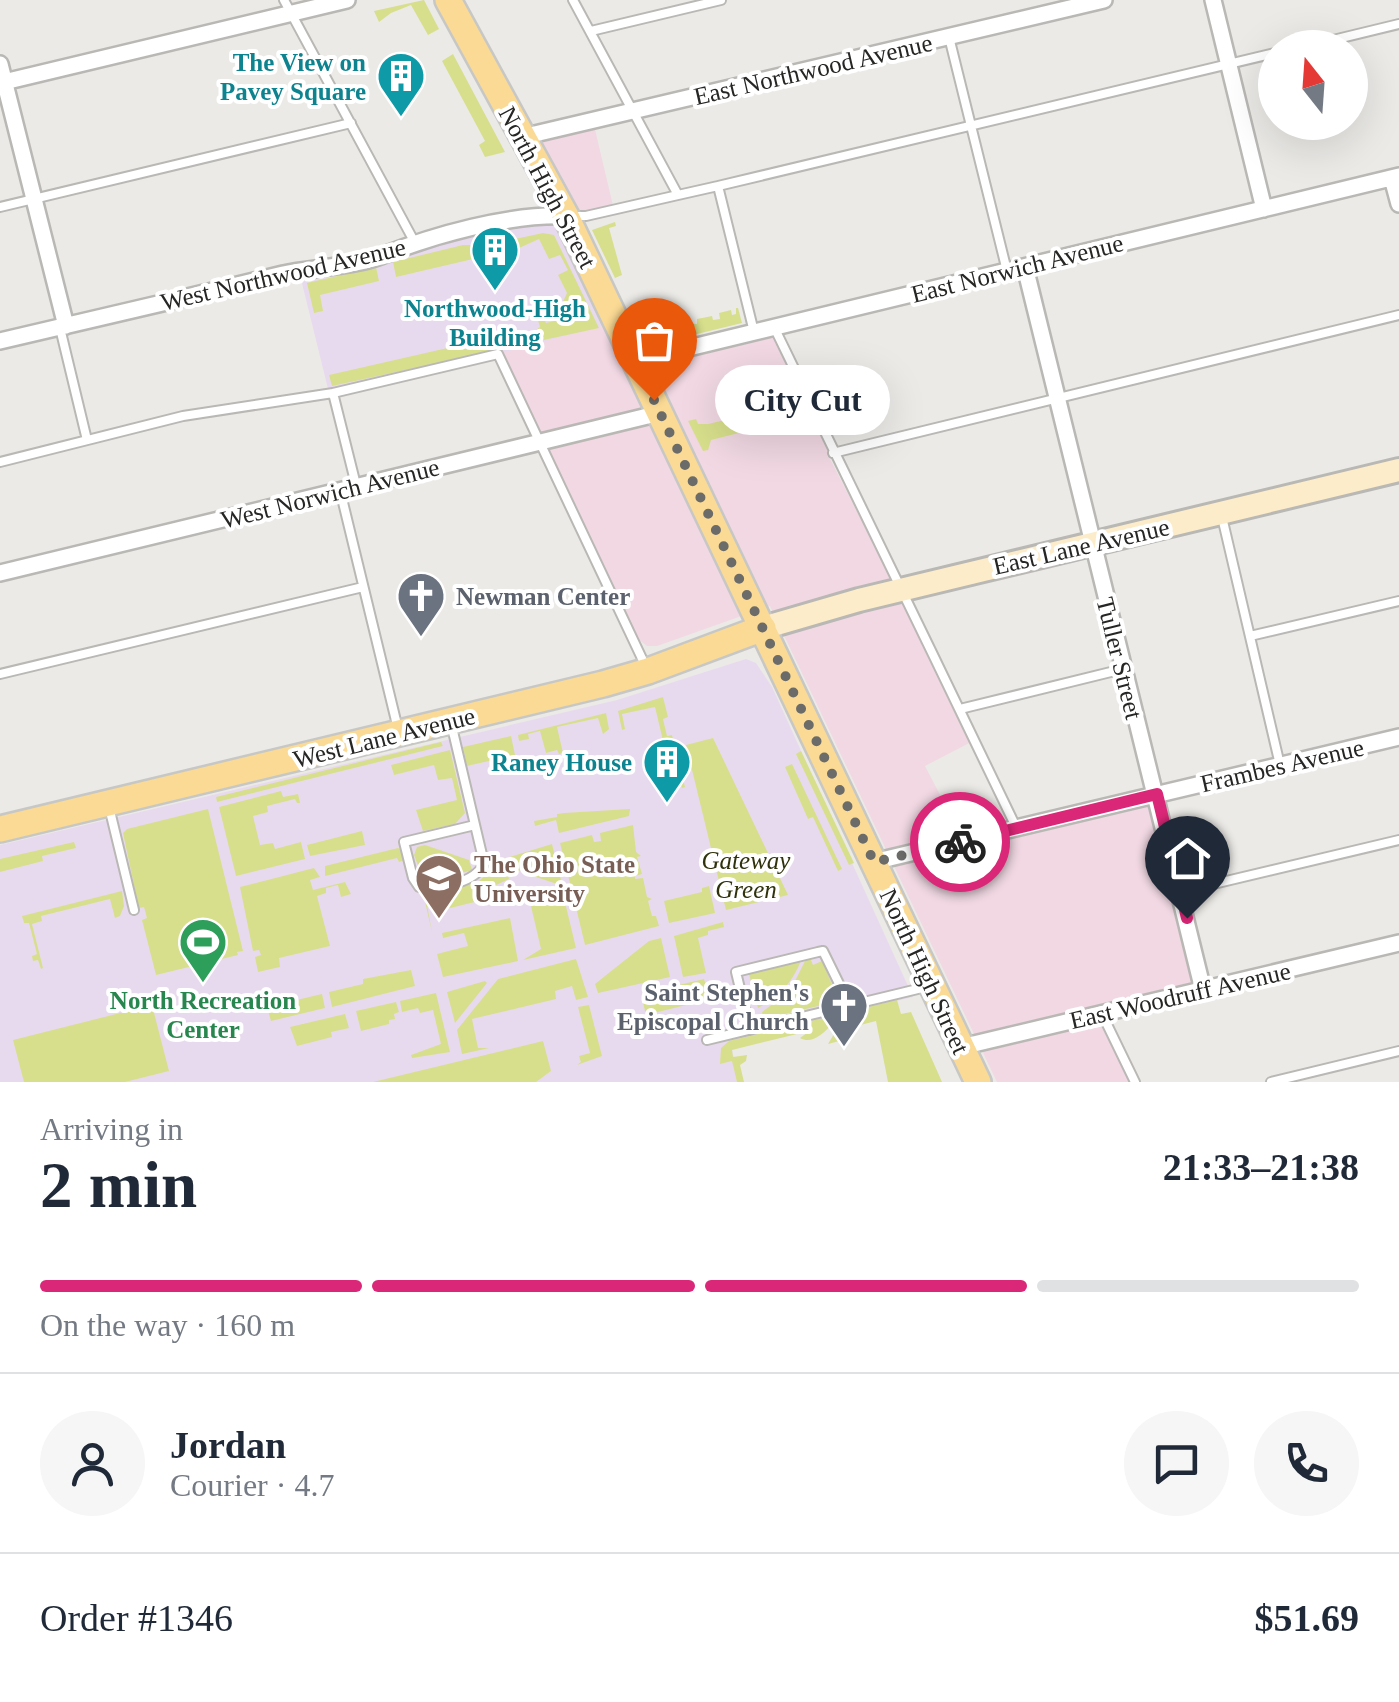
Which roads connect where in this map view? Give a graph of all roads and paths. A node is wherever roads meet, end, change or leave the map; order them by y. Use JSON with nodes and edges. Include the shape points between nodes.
{"nodes":[{"id":1,"x":347,"y":0,"type":"edge"},
{"id":2,"x":448,"y":0,"type":"edge"},
{"id":3,"x":573,"y":0,"type":"edge"},
{"id":4,"x":721,"y":0,"type":"edge"},
{"id":5,"x":1104,"y":0,"type":"edge"},
{"id":6,"x":1213,"y":0,"type":"edge"},
{"id":7,"x":1085,"y":2,"type":"edge"},
{"id":8,"x":288,"y":7,"type":"edge"},
{"id":9,"x":1399,"y":24,"type":"edge"},
{"id":10,"x":591,"y":31,"type":"junction"},
{"id":11,"x":1368,"y":32,"type":"edge"},
{"id":12,"x":949,"y":37,"type":"junction"},
{"id":13,"x":1258,"y":57,"type":"edge"},
{"id":14,"x":0,"y":64,"type":"edge"},
{"id":15,"x":1229,"y":64,"type":"junction"},
{"id":16,"x":2,"y":82,"type":"edge"},
{"id":17,"x":635,"y":110,"type":"junction"},
{"id":18,"x":351,"y":123,"type":"junction"},
{"id":19,"x":971,"y":126,"type":"junction"},
{"id":20,"x":522,"y":138,"type":"junction"},
{"id":21,"x":1396,"y":177,"type":"edge"},
{"id":22,"x":718,"y":186,"type":"junction"},
{"id":23,"x":678,"y":195,"type":"junction"},
{"id":24,"x":34,"y":199,"type":"junction"},
{"id":25,"x":1399,"y":204,"type":"edge"},
{"id":26,"x":0,"y":207,"type":"edge"},
{"id":27,"x":1264,"y":209,"type":"junction"},
{"id":28,"x":566,"y":216,"type":"junction"},
{"id":29,"x":416,"y":243,"type":"junction"},
{"id":30,"x":1024,"y":267,"type":"junction"},
{"id":31,"x":1007,"y":271,"type":"junction"},
{"id":32,"x":1399,"y":315,"type":"edge"},
{"id":33,"x":62,"y":327,"type":"junction"},
{"id":34,"x":774,"y":327,"type":"junction"},
{"id":35,"x":754,"y":332,"type":"junction"},
{"id":36,"x":0,"y":342,"type":"edge"},
{"id":37,"x":635,"y":360,"type":"junction"},
{"id":38,"x":333,"y":393,"type":"junction"},
{"id":39,"x":1056,"y":398,"type":"junction"},
{"id":40,"x":660,"y":413,"type":"junction"},
{"id":41,"x":87,"y":440,"type":"junction"},
{"id":42,"x":538,"y":442,"type":"junction"},
{"id":43,"x":833,"y":453,"type":"junction"},
{"id":44,"x":0,"y":462,"type":"edge"},
{"id":45,"x":1399,"y":470,"type":"edge"},
{"id":46,"x":356,"y":486,"type":"junction"},
{"id":47,"x":340,"y":490,"type":"junction"},
{"id":48,"x":1221,"y":512,"type":"junction"},
{"id":49,"x":1092,"y":544,"type":"junction"},
{"id":50,"x":1,"y":569,"type":"edge"},
{"id":51,"x":363,"y":587,"type":"junction"},
{"id":52,"x":904,"y":589,"type":"junction"},
{"id":53,"x":1399,"y":601,"type":"edge"},
{"id":54,"x":763,"y":628,"type":"junction"},
{"id":55,"x":1250,"y":636,"type":"junction"},
{"id":56,"x":1123,"y":669,"type":"junction"},
{"id":57,"x":648,"y":671,"type":"junction"},
{"id":58,"x":0,"y":674,"type":"edge"},
{"id":59,"x":960,"y":708,"type":"junction"},
{"id":60,"x":450,"y":720,"type":"junction"},
{"id":61,"x":399,"y":733,"type":"junction"},
{"id":62,"x":1399,"y":737,"type":"edge"},
{"id":63,"x":1280,"y":765,"type":"junction"},
{"id":64,"x":1157,"y":794,"type":"junction"},
{"id":65,"x":108,"y":804,"type":"junction"},
{"id":66,"x":476,"y":825,"type":"junction"},
{"id":67,"x":1016,"y":828,"type":"junction"},
{"id":68,"x":0,"y":830,"type":"edge"},
{"id":69,"x":1399,"y":840,"type":"edge"},
{"id":70,"x":874,"y":862,"type":"junction"},
{"id":71,"x":1180,"y":892,"type":"junction"},
{"id":72,"x":134,"y":910,"type":"dead end"},
{"id":73,"x":1399,"y":943,"type":"edge"},
{"id":74,"x":932,"y":986,"type":"junction"},
{"id":75,"x":1204,"y":990,"type":"junction"},
{"id":76,"x":850,"y":1006,"type":"junction"},
{"id":77,"x":1102,"y":1014,"type":"junction"},
{"id":78,"x":750,"y":1030,"type":"junction"},
{"id":79,"x":706,"y":1040,"type":"dead end"},
{"id":80,"x":962,"y":1047,"type":"junction"},
{"id":81,"x":1399,"y":1051,"type":"edge"},
{"id":82,"x":978,"y":1082,"type":"edge"},
{"id":83,"x":1135,"y":1082,"type":"edge"},
{"id":84,"x":1271,"y":1082,"type":"edge"}],
"edges":[{"from":1,"to":8,"type":"street"},
{"from":2,"to":20,"type":"main road","name":"North High Street"},
{"from":3,"to":10,"type":"lane"},
{"from":4,"to":10,"type":"lane"},
{"from":5,"to":7,"type":"street","name":"East Northwood Avenue"},
{"from":6,"to":15,"type":"street"},
{"from":7,"to":12,"type":"street","name":"East Northwood Avenue"},
{"from":8,"to":16,"type":"street"},
{"from":8,"to":18,"type":"lane"},
{"from":9,"to":11,"type":"lane"},
{"from":10,"to":17,"type":"lane"},
{"from":12,"to":17,"type":"street","name":"East Northwood Avenue"},
{"from":12,"to":19,"type":"lane"},
{"from":13,"to":15,"type":"lane"},
{"from":14,"to":16,"type":"street"},
{"from":15,"to":19,"type":"lane"},
{"from":15,"to":27,"type":"street"},
{"from":16,"to":24,"type":"street"},
{"from":17,"to":20,"type":"street","name":"East Northwood Avenue"},
{"from":17,"to":23,"type":"lane"},
{"from":18,"to":24,"type":"lane"},
{"from":18,"to":29,"type":"lane"},
{"from":19,"to":22,"type":"lane"},
{"from":19,"to":31,"type":"lane"},
{"from":20,"to":28,"type":"main road","name":"North High Street"},
{"from":21,"to":25,"type":"street"},
{"from":21,"to":27,"type":"street","name":"East Norwich Avenue"},
{"from":22,"to":23,"type":"lane"},
{"from":22,"to":35,"type":"lane"},
{"from":23,"to":28,"type":"lane"},
{"from":24,"to":26,"type":"lane"},
{"from":24,"to":33,"type":"street"},
{"from":27,"to":30,"type":"street","name":"East Norwich Avenue"},
{"from":28,"to":29,"type":"street","name":"West Northwood Avenue","via":[[537,215]]},
{"from":28,"to":37,"type":"main road","name":"North High Street"},
{"from":29,"to":33,"type":"street","name":"West Northwood Avenue"},
{"from":30,"to":31,"type":"street","name":"East Norwich Avenue"},
{"from":30,"to":39,"type":"street","name":"Tuller Street"},
{"from":31,"to":34,"type":"street","name":"East Norwich Avenue"},
{"from":32,"to":39,"type":"lane"},
{"from":33,"to":36,"type":"street","name":"West Northwood Avenue"},
{"from":33,"to":41,"type":"lane"},
{"from":34,"to":35,"type":"street","name":"East Norwich Avenue"},
{"from":34,"to":43,"type":"lane"},
{"from":35,"to":37,"type":"street","name":"East Norwich Avenue"},
{"from":37,"to":40,"type":"main road","name":"North High Street"},
{"from":38,"to":41,"type":"lane","via":[[183,416]]},
{"from":38,"to":42,"type":"lane","via":[[498,354]]},
{"from":38,"to":46,"type":"lane"},
{"from":39,"to":43,"type":"lane"},
{"from":39,"to":49,"type":"street","name":"Tuller Street"},
{"from":40,"to":42,"type":"street","name":"West Norwich Avenue"},
{"from":40,"to":54,"type":"main road","name":"North High Street"},
{"from":41,"to":44,"type":"lane"},
{"from":42,"to":46,"type":"street","name":"West Norwich Avenue"},
{"from":42,"to":57,"type":"lane"},
{"from":43,"to":52,"type":"lane"},
{"from":45,"to":48,"type":"street","name":"East Lane Avenue"},
{"from":46,"to":47,"type":"street","name":"West Norwich Avenue"},
{"from":47,"to":50,"type":"street","name":"West Norwich Avenue"},
{"from":47,"to":51,"type":"lane"},
{"from":48,"to":49,"type":"street","name":"East Lane Avenue"},
{"from":48,"to":55,"type":"lane"},
{"from":49,"to":52,"type":"street","name":"East Lane Avenue"},
{"from":49,"to":56,"type":"street","name":"Tuller Street"},
{"from":51,"to":58,"type":"lane"},
{"from":51,"to":61,"type":"lane"},
{"from":52,"to":54,"type":"street","name":"East Lane Avenue"},
{"from":52,"to":59,"type":"lane"},
{"from":53,"to":55,"type":"lane"},
{"from":54,"to":57,"type":"main road","name":"West Lane Avenue"},
{"from":54,"to":70,"type":"main road","name":"North High Street"},
{"from":55,"to":63,"type":"lane"},
{"from":56,"to":59,"type":"lane"},
{"from":56,"to":64,"type":"street","name":"Tuller Street"},
{"from":57,"to":60,"type":"main road","name":"West Lane Avenue"},
{"from":59,"to":67,"type":"lane"},
{"from":60,"to":61,"type":"main road","name":"West Lane Avenue"},
{"from":60,"to":66,"type":"lane"},
{"from":61,"to":65,"type":"main road","name":"West Lane Avenue"},
{"from":62,"to":63,"type":"street","name":"Frambes Avenue"},
{"from":63,"to":64,"type":"street","name":"Frambes Avenue"},
{"from":64,"to":67,"type":"street","name":"Frambes Avenue"},
{"from":64,"to":71,"type":"street","name":"Tuller Street"},
{"from":65,"to":68,"type":"main road","name":"West Lane Avenue"},
{"from":65,"to":72,"type":"lane"},
{"from":66,"to":66,"type":"lane","via":[[404,842],[419,887],[478,874],[484,863]]},
{"from":67,"to":70,"type":"street","name":"Frambes Avenue"},
{"from":69,"to":71,"type":"lane"},
{"from":70,"to":74,"type":"main road","name":"North High Street"},
{"from":71,"to":75,"type":"street","name":"Tuller Street"},
{"from":73,"to":75,"type":"street","name":"East Woodruff Avenue"},
{"from":74,"to":76,"type":"lane"},
{"from":74,"to":80,"type":"main road","name":"North High Street"},
{"from":75,"to":77,"type":"street","name":"East Woodruff Avenue"},
{"from":76,"to":78,"type":"lane"},
{"from":76,"to":78,"type":"lane","via":[[823,950],[736,972]]},
{"from":77,"to":80,"type":"street","name":"East Woodruff Avenue"},
{"from":77,"to":83,"type":"lane"},
{"from":78,"to":79,"type":"lane"},
{"from":80,"to":82,"type":"main road","name":"North High Street"},
{"from":81,"to":84,"type":"lane"}]}
